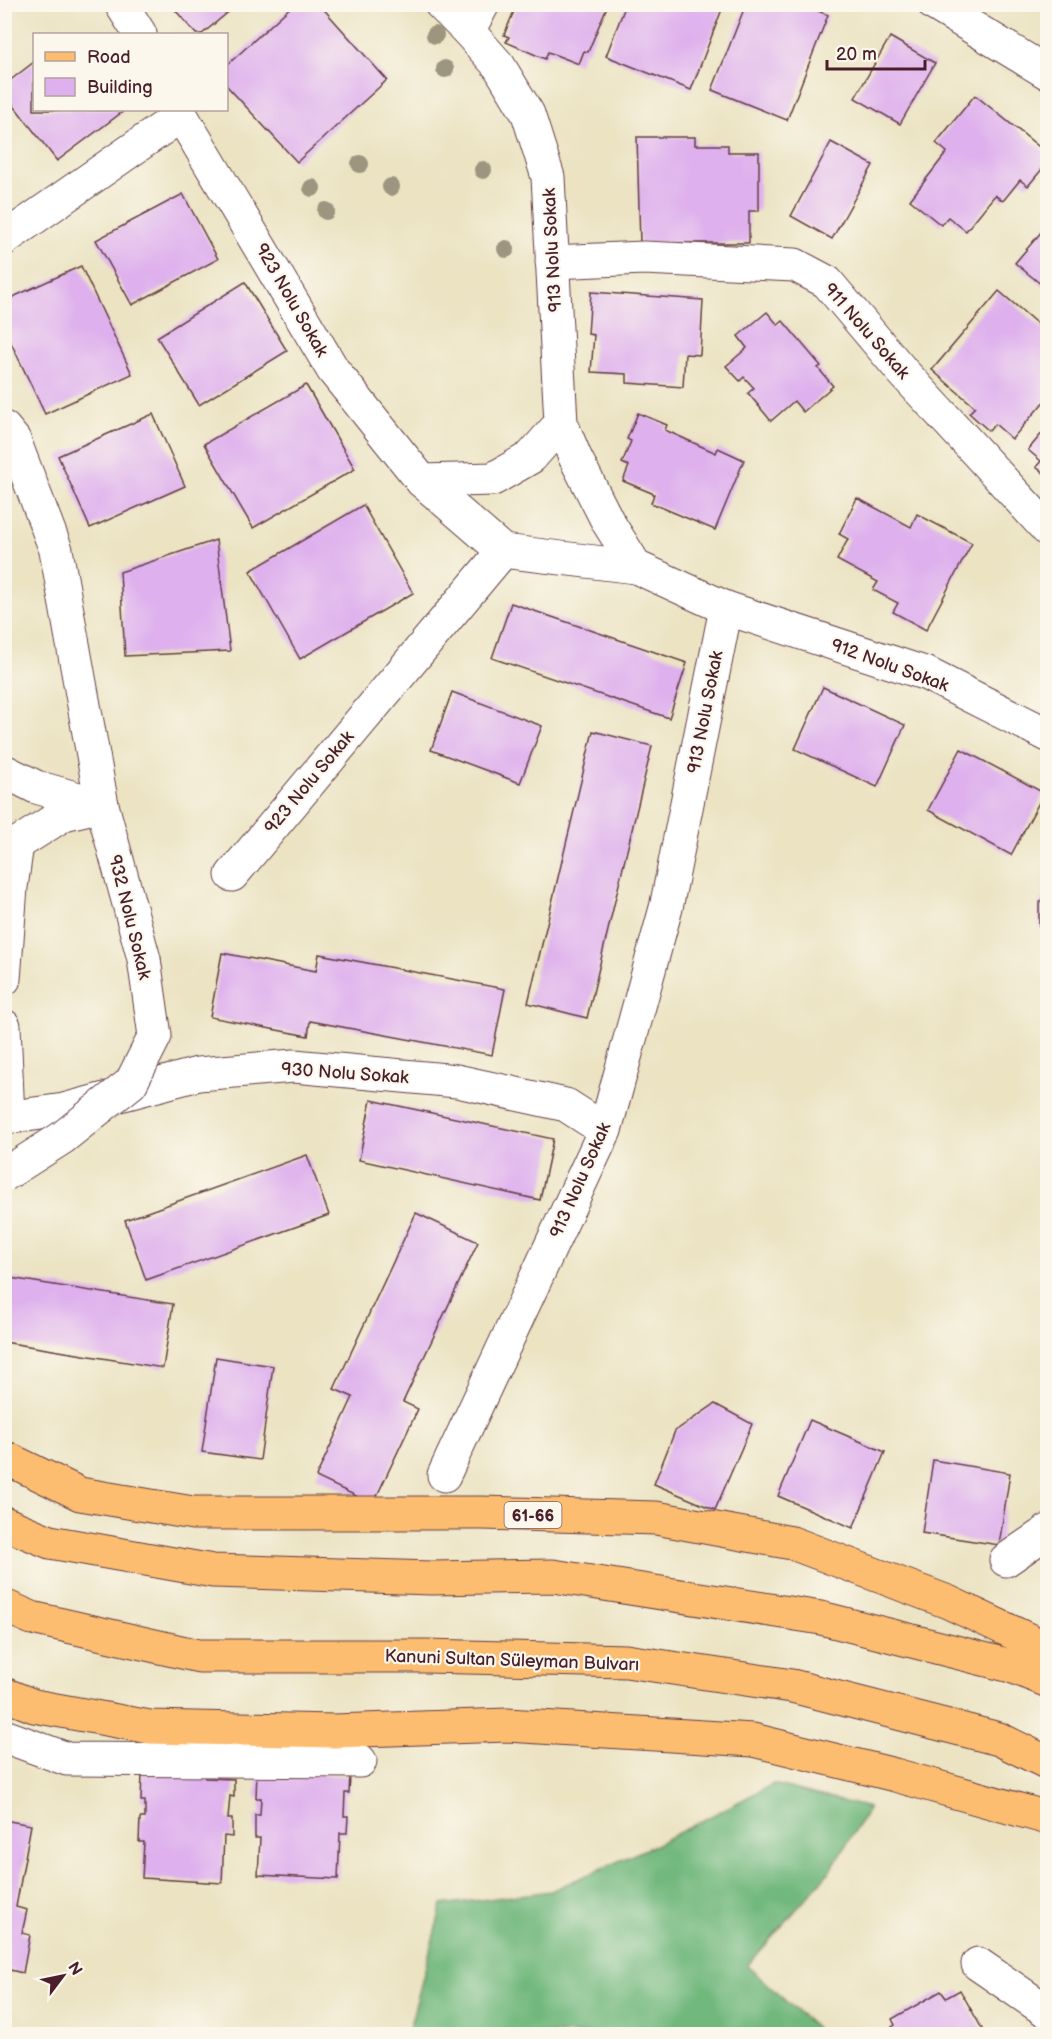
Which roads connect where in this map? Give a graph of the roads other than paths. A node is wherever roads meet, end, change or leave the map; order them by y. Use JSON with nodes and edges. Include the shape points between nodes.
{"nodes":[{"id":1,"x":121,"y":4,"type":"edge"},
{"id":2,"x":441,"y":4,"type":"edge"},
{"id":3,"x":934,"y":4,"type":"edge"},
{"id":4,"x":476,"y":18,"type":"edge"},
{"id":5,"x":139,"y":33,"type":"edge"},
{"id":6,"x":1047,"y":73,"type":"edge"},
{"id":7,"x":179,"y":113,"type":"edge"},
{"id":8,"x":4,"y":239,"type":"edge"},
{"id":9,"x":552,"y":262,"type":"junction"},
{"id":10,"x":561,"y":423,"type":"junction"},
{"id":11,"x":4,"y":428,"type":"edge"},
{"id":12,"x":422,"y":481,"type":"junction"},
{"id":13,"x":1047,"y":530,"type":"edge"},
{"id":14,"x":503,"y":551,"type":"junction"},
{"id":15,"x":636,"y":567,"type":"junction"},
{"id":16,"x":726,"y":608,"type":"junction"},
{"id":17,"x":1047,"y":735,"type":"edge"},
{"id":18,"x":4,"y":771,"type":"edge"},
{"id":19,"x":102,"y":805,"type":"junction"},
{"id":20,"x":232,"y":876,"type":"dead end"},
{"id":21,"x":4,"y":979,"type":"edge"},
{"id":22,"x":4,"y":1026,"type":"edge"},
{"id":23,"x":6,"y":1118,"type":"edge"},
{"id":24,"x":605,"y":1130,"type":"junction"},
{"id":25,"x":4,"y":1175,"type":"edge"},
{"id":26,"x":4,"y":1457,"type":"edge"},
{"id":27,"x":444,"y":1475,"type":"dead end"},
{"id":28,"x":4,"y":1523,"type":"edge"},
{"id":29,"x":1047,"y":1531,"type":"edge"},
{"id":30,"x":1006,"y":1560,"type":"dead end"},
{"id":31,"x":4,"y":1606,"type":"edge"},
{"id":32,"x":1047,"y":1649,"type":"edge"},
{"id":33,"x":1047,"y":1682,"type":"edge"},
{"id":34,"x":4,"y":1694,"type":"edge"},
{"id":35,"x":4,"y":1736,"type":"edge"},
{"id":36,"x":360,"y":1761,"type":"dead end"},
{"id":37,"x":1047,"y":1763,"type":"edge"},
{"id":38,"x":1047,"y":1818,"type":"edge"},
{"id":39,"x":978,"y":1964,"type":"dead end"},
{"id":40,"x":1047,"y":2012,"type":"edge"}],
"edges":[{"from":1,"to":5,"type":"street"},
{"from":2,"to":4,"type":"street","name":"913 Nolu Sokak"},
{"from":3,"to":6,"type":"street"},
{"from":4,"to":9,"type":"street","name":"913 Nolu Sokak","via":[[528,114],[548,177]]},
{"from":7,"to":8,"type":"street"},
{"from":7,"to":12,"type":"street","name":"923 Nolu Sokak","via":[[333,370]]},
{"from":9,"to":10,"type":"street","name":"913 Nolu Sokak"},
{"from":9,"to":13,"type":"street","name":"911 Nolu Sokak","via":[[644,258],[795,265],[827,282]]},
{"from":10,"to":12,"type":"street","via":[[531,457],[493,479]]},
{"from":10,"to":15,"type":"street","name":"913 Nolu Sokak","via":[[608,522]]},
{"from":11,"to":19,"type":"street","name":"932 Nolu Sokak","via":[[14,440],[56,550]]},
{"from":12,"to":14,"type":"street","name":"923 Nolu Sokak"},
{"from":14,"to":15,"type":"street"},
{"from":14,"to":20,"type":"street","name":"923 Nolu Sokak"},
{"from":15,"to":16,"type":"street"},
{"from":16,"to":17,"type":"street","name":"912 Nolu Sokak","via":[[927,674]]},
{"from":16,"to":24,"type":"street","name":"913 Nolu Sokak","via":[[666,908]]},
{"from":18,"to":19,"type":"street","via":[[36,788]]},
{"from":19,"to":21,"type":"street","via":[[64,814],[17,844]]},
{"from":19,"to":25,"type":"street","name":"932 Nolu Sokak","bridge":true,"via":[[144,959],[155,1036],[131,1083],[62,1138]]},
{"from":22,"to":23,"type":"street"},
{"from":23,"to":24,"type":"street","name":"930 Nolu Sokak","via":[[64,1110],[198,1074],[294,1066],[457,1081],[566,1105]]},
{"from":24,"to":27,"type":"street","name":"913 Nolu Sokak"},
{"from":26,"to":32,"type":"main road","number":"61-66","via":[[80,1494],[193,1514],[656,1518],[792,1543],[948,1602]]},
{"from":28,"to":33,"type":"main road","via":[[50,1542],[213,1571],[431,1578],[553,1576],[821,1618],[1011,1665]]},
{"from":29,"to":30,"type":"street"},
{"from":31,"to":37,"type":"main road","name":"Kanuni Sultan Süleyman Bulvarı","via":[[32,1618],[199,1656],[626,1661],[792,1686],[999,1739]]},
{"from":34,"to":38,"type":"main road","via":[[34,1706],[150,1727],[334,1731],[507,1725],[753,1740]]},
{"from":35,"to":36,"type":"street","via":[[67,1759]]},
{"from":39,"to":40,"type":"street"}]}
